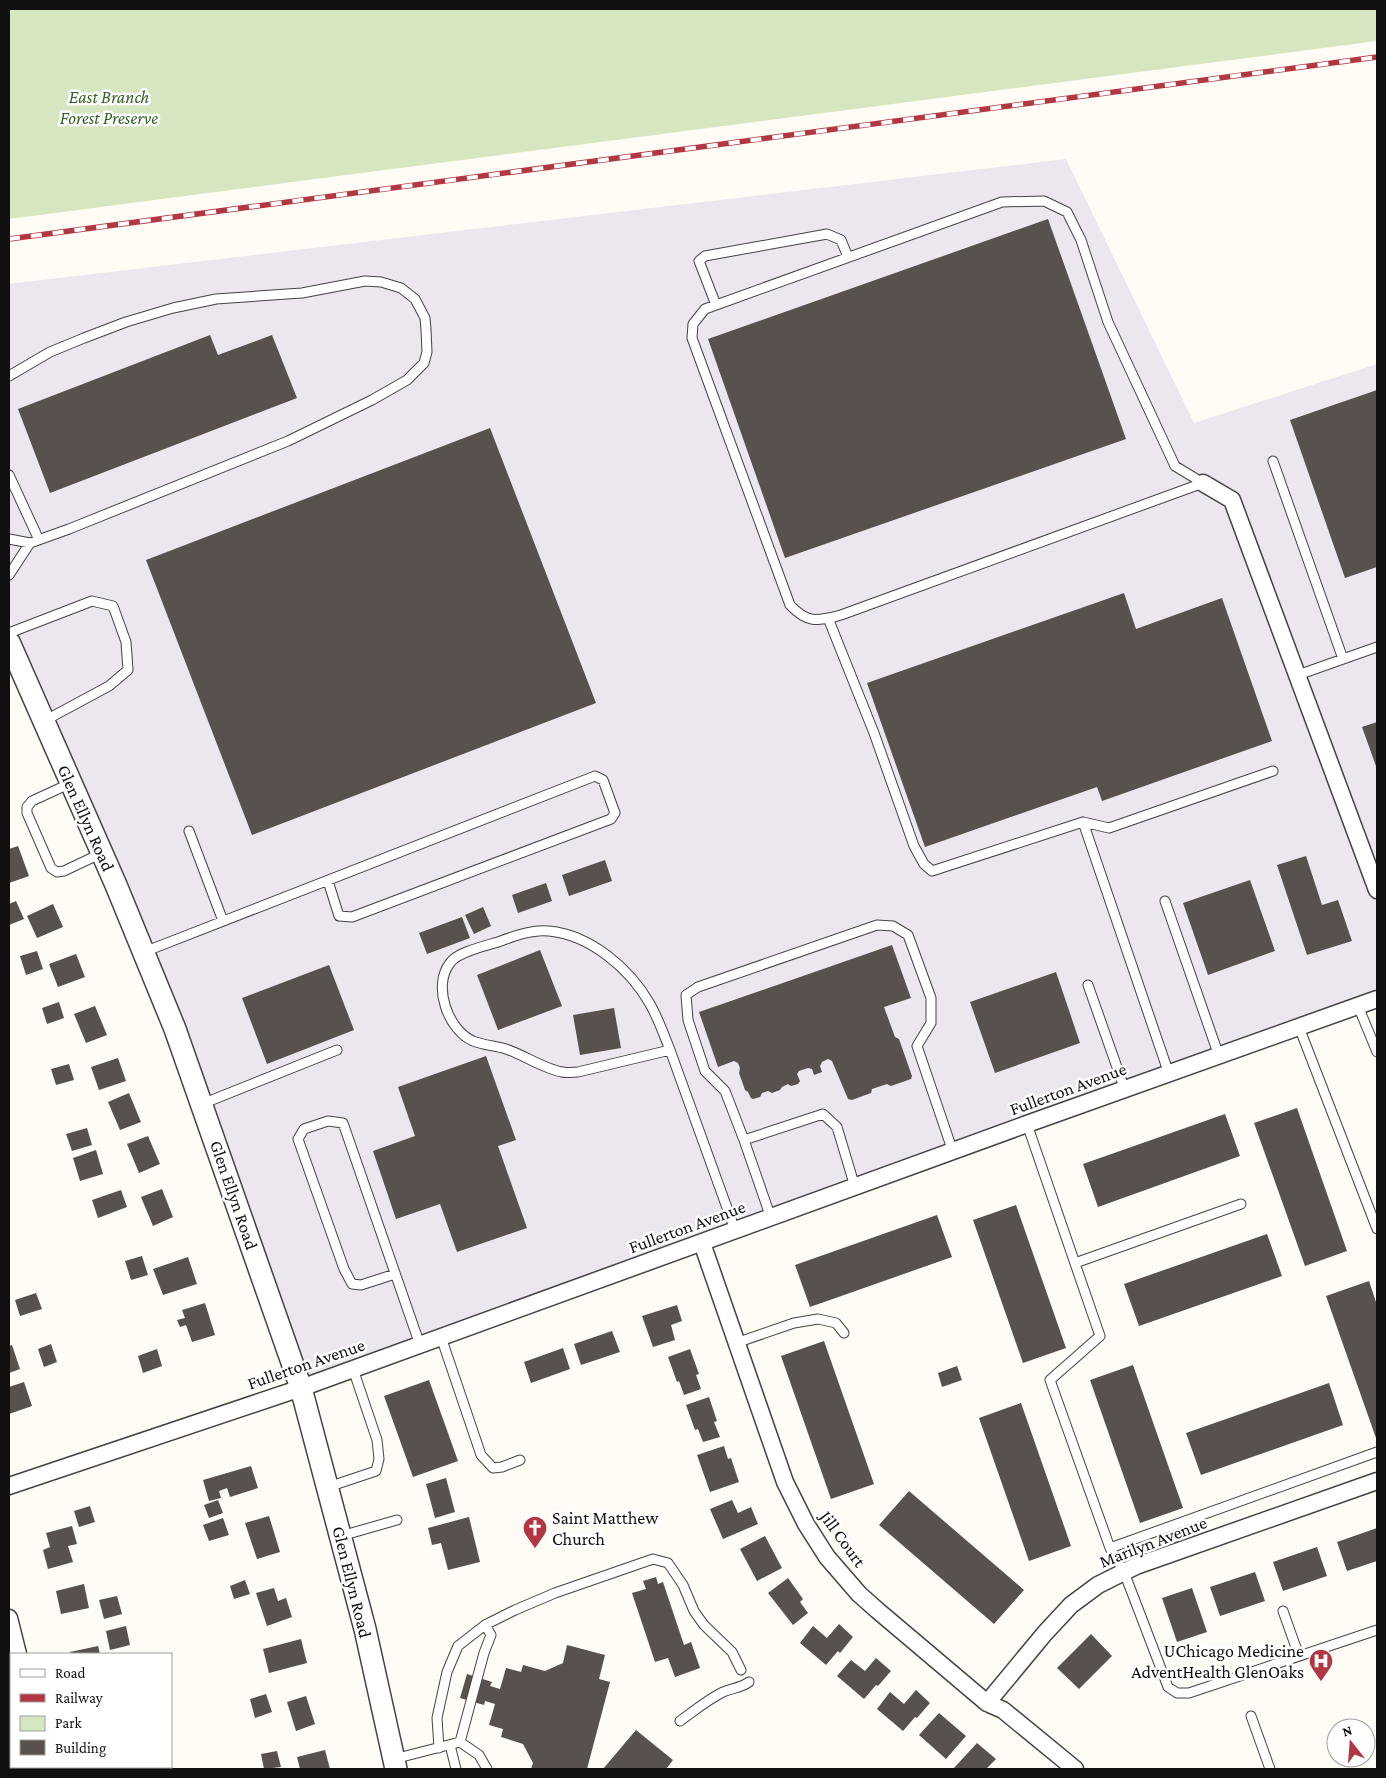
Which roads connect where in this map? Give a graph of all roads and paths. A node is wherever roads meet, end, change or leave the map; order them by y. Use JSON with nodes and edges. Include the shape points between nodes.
{"nodes":[{"id":1,"x":848,"y":257,"type":"junction"},
{"id":2,"x":716,"y":306,"type":"junction"},
{"id":3,"x":9,"y":376,"type":"edge"},
{"id":4,"x":1273,"y":461,"type":"dead end"},
{"id":5,"x":9,"y":475,"type":"edge"},
{"id":6,"x":1203,"y":483,"type":"junction"},
{"id":7,"x":9,"y":539,"type":"edge"},
{"id":8,"x":34,"y":541,"type":"junction"},
{"id":9,"x":9,"y":575,"type":"edge"},
{"id":10,"x":828,"y":618,"type":"junction"},
{"id":11,"x":9,"y":633,"type":"edge"},
{"id":12,"x":1377,"y":647,"type":"edge"},
{"id":13,"x":11,"y":652,"type":"edge"},
{"id":14,"x":1343,"y":659,"type":"junction"},
{"id":15,"x":1298,"y":675,"type":"junction"},
{"id":16,"x":44,"y":721,"type":"junction"},
{"id":17,"x":1273,"y":771,"type":"dead end"},
{"id":18,"x":71,"y":783,"type":"junction"},
{"id":19,"x":1083,"y":822,"type":"junction"},
{"id":20,"x":189,"y":831,"type":"dead end"},
{"id":21,"x":102,"y":853,"type":"junction"},
{"id":22,"x":328,"y":881,"type":"junction"},
{"id":23,"x":1377,"y":890,"type":"edge"},
{"id":24,"x":1165,"y":901,"type":"dead end"},
{"id":25,"x":223,"y":921,"type":"junction"},
{"id":26,"x":144,"y":952,"type":"junction"},
{"id":27,"x":1088,"y":985,"type":"dead end"},
{"id":28,"x":1377,"y":999,"type":"edge"},
{"id":29,"x":1358,"y":1006,"type":"junction"},
{"id":30,"x":1299,"y":1027,"type":"junction"},
{"id":31,"x":337,"y":1050,"type":"dead end"},
{"id":32,"x":670,"y":1050,"type":"junction"},
{"id":33,"x":1377,"y":1052,"type":"edge"},
{"id":34,"x":1219,"y":1056,"type":"junction"},
{"id":35,"x":1168,"y":1074,"type":"junction"},
{"id":36,"x":1125,"y":1090,"type":"junction"},
{"id":37,"x":202,"y":1104,"type":"junction"},
{"id":38,"x":1027,"y":1124,"type":"junction"},
{"id":39,"x":744,"y":1140,"type":"junction"},
{"id":40,"x":953,"y":1152,"type":"junction"},
{"id":41,"x":855,"y":1187,"type":"junction"},
{"id":42,"x":1241,"y":1204,"type":"dead end"},
{"id":43,"x":771,"y":1218,"type":"junction"},
{"id":44,"x":1377,"y":1229,"type":"edge"},
{"id":45,"x":736,"y":1230,"type":"junction"},
{"id":46,"x":702,"y":1243,"type":"junction"},
{"id":47,"x":1075,"y":1263,"type":"junction"},
{"id":48,"x":395,"y":1274,"type":"junction"},
{"id":49,"x":844,"y":1333,"type":"dead end"},
{"id":50,"x":441,"y":1337,"type":"junction"},
{"id":51,"x":736,"y":1343,"type":"junction"},
{"id":52,"x":420,"y":1345,"type":"junction"},
{"id":53,"x":353,"y":1369,"type":"junction"},
{"id":54,"x":301,"y":1388,"type":"junction"},
{"id":55,"x":1377,"y":1452,"type":"edge"},
{"id":56,"x":520,"y":1460,"type":"dead end"},
{"id":57,"x":1377,"y":1482,"type":"edge"},
{"id":58,"x":9,"y":1486,"type":"edge"},
{"id":59,"x":327,"y":1487,"type":"junction"},
{"id":60,"x":397,"y":1520,"type":"dead end"},
{"id":61,"x":340,"y":1536,"type":"junction"},
{"id":62,"x":1110,"y":1548,"type":"junction"},
{"id":63,"x":1124,"y":1572,"type":"junction"},
{"id":64,"x":1283,"y":1611,"type":"dead end"},
{"id":65,"x":9,"y":1618,"type":"edge"},
{"id":66,"x":485,"y":1625,"type":"junction"},
{"id":67,"x":1377,"y":1630,"type":"edge"},
{"id":68,"x":18,"y":1653,"type":"edge"},
{"id":69,"x":1299,"y":1656,"type":"junction"},
{"id":70,"x":741,"y":1670,"type":"dead end"},
{"id":71,"x":749,"y":1682,"type":"dead end"},
{"id":72,"x":987,"y":1703,"type":"junction"},
{"id":73,"x":1251,"y":1716,"type":"dead end"},
{"id":74,"x":680,"y":1721,"type":"dead end"},
{"id":75,"x":460,"y":1742,"type":"junction"},
{"id":76,"x":450,"y":1745,"type":"junction"},
{"id":77,"x":438,"y":1748,"type":"junction"},
{"id":78,"x":395,"y":1764,"type":"edge"},
{"id":79,"x":456,"y":1769,"type":"edge"},
{"id":80,"x":487,"y":1769,"type":"edge"},
{"id":81,"x":1075,"y":1769,"type":"edge"},
{"id":82,"x":1270,"y":1769,"type":"edge"}],
"edges":[{"from":1,"to":2,"type":"lane"},
{"from":1,"to":2,"type":"lane","via":[[841,240],[827,234],[705,256],[699,261]]},
{"from":1,"to":6,"type":"lane","via":[[1002,202],[1044,201],[1067,212],[1081,240],[1108,322],[1175,466]]},
{"from":2,"to":10,"type":"lane","via":[[705,309],[692,324],[692,338],[790,605],[800,616],[813,620]]},
{"from":3,"to":8,"type":"lane","via":[[50,352],[93,334],[173,308],[216,299],[302,293],[365,281],[381,282],[401,288],[415,299],[425,318],[427,352],[424,363],[407,380],[288,441]]},
{"from":4,"to":14,"type":"lane"},
{"from":5,"to":8,"type":"lane"},
{"from":6,"to":10,"type":"lane"},
{"from":6,"to":15,"type":"street","via":[[1232,500]]},
{"from":7,"to":8,"type":"lane"},
{"from":8,"to":9,"type":"lane"},
{"from":10,"to":19,"type":"lane","via":[[914,846],[932,871]]},
{"from":11,"to":16,"type":"lane","via":[[92,601],[113,606],[126,642],[128,670],[109,686]]},
{"from":12,"to":14,"type":"lane"},
{"from":13,"to":16,"type":"street","name":"Glen Ellyn Road"},
{"from":14,"to":15,"type":"lane"},
{"from":15,"to":23,"type":"street"},
{"from":16,"to":18,"type":"street","name":"Glen Ellyn Road"},
{"from":17,"to":19,"type":"lane","via":[[1108,828]]},
{"from":18,"to":21,"type":"street","name":"Glen Ellyn Road"},
{"from":18,"to":21,"type":"lane","via":[[32,801],[27,807],[27,814],[51,868],[57,872]]},
{"from":19,"to":35,"type":"lane"},
{"from":20,"to":25,"type":"lane"},
{"from":21,"to":26,"type":"street","name":"Glen Ellyn Road"},
{"from":22,"to":22,"type":"lane","via":[[595,776],[603,780],[615,813],[611,819],[352,918],[339,916]]},
{"from":22,"to":25,"type":"lane"},
{"from":24,"to":34,"type":"lane"},
{"from":25,"to":26,"type":"lane"},
{"from":26,"to":37,"type":"street","name":"Glen Ellyn Road"},
{"from":27,"to":36,"type":"lane"},
{"from":28,"to":29,"type":"street","name":"Fullerton Avenue"},
{"from":29,"to":30,"type":"street","name":"Fullerton Avenue"},
{"from":29,"to":33,"type":"lane"},
{"from":30,"to":34,"type":"street","name":"Fullerton Avenue"},
{"from":30,"to":44,"type":"lane"},
{"from":31,"to":37,"type":"lane"},
{"from":32,"to":32,"type":"lane","via":[[650,1005],[636,985],[612,958],[574,936],[548,931],[519,935],[460,955],[450,962],[444,976],[442,991],[450,1017],[461,1033],[562,1072],[578,1072]]},
{"from":32,"to":45,"type":"lane"},
{"from":34,"to":35,"type":"street","name":"Fullerton Avenue"},
{"from":35,"to":36,"type":"street","name":"Fullerton Avenue"},
{"from":36,"to":38,"type":"street","name":"Fullerton Avenue"},
{"from":37,"to":54,"type":"street","name":"Glen Ellyn Road"},
{"from":38,"to":40,"type":"street","name":"Fullerton Avenue"},
{"from":38,"to":47,"type":"lane"},
{"from":39,"to":40,"type":"lane","via":[[725,1091],[705,1071],[688,1020],[686,995],[698,987],[878,925],[893,926],[908,935],[931,998],[931,1023],[917,1046]]},
{"from":39,"to":41,"type":"lane","via":[[823,1114],[837,1127]]},
{"from":39,"to":43,"type":"lane"},
{"from":40,"to":41,"type":"street","name":"Fullerton Avenue"},
{"from":41,"to":43,"type":"street","name":"Fullerton Avenue"},
{"from":42,"to":47,"type":"lane"},
{"from":43,"to":45,"type":"street","name":"Fullerton Avenue"},
{"from":45,"to":46,"type":"street","name":"Fullerton Avenue"},
{"from":46,"to":50,"type":"street","name":"Fullerton Avenue"},
{"from":46,"to":51,"type":"street","name":"Jill Court"},
{"from":47,"to":62,"type":"lane","via":[[1100,1336],[1050,1380]]},
{"from":48,"to":48,"type":"lane","via":[[343,1123],[328,1121],[304,1129],[298,1139],[352,1284],[361,1285]]},
{"from":48,"to":52,"type":"lane"},
{"from":49,"to":51,"type":"lane","via":[[836,1323],[818,1319]]},
{"from":50,"to":52,"type":"street","name":"Fullerton Avenue"},
{"from":50,"to":56,"type":"lane","via":[[481,1455],[492,1468]]},
{"from":51,"to":72,"type":"street","name":"Jill Court","via":[[785,1482],[827,1557],[871,1605]]},
{"from":52,"to":53,"type":"street","name":"Fullerton Avenue"},
{"from":53,"to":54,"type":"street","name":"Fullerton Avenue"},
{"from":53,"to":59,"type":"lane","via":[[377,1440],[379,1459],[376,1471]]},
{"from":54,"to":58,"type":"street","name":"Fullerton Avenue"},
{"from":54,"to":59,"type":"street","name":"Glen Ellyn Road"},
{"from":55,"to":62,"type":"lane"},
{"from":57,"to":63,"type":"street","name":"Marilyn Avenue"},
{"from":59,"to":61,"type":"street","name":"Glen Ellyn Road"},
{"from":60,"to":61,"type":"lane"},
{"from":61,"to":78,"type":"street","name":"Glen Ellyn Road"},
{"from":62,"to":63,"type":"lane"},
{"from":63,"to":69,"type":"lane","via":[[1168,1687],[1177,1693],[1189,1693]]},
{"from":63,"to":72,"type":"street","name":"Marilyn Avenue","via":[[1089,1591],[1061,1615]]},
{"from":64,"to":69,"type":"lane"},
{"from":65,"to":68,"type":"street"},
{"from":66,"to":70,"type":"lane","via":[[555,1593],[653,1559],[668,1563],[683,1585],[694,1611],[732,1652]]},
{"from":66,"to":75,"type":"lane","via":[[491,1635]]},
{"from":66,"to":77,"type":"lane","via":[[458,1646],[447,1672],[437,1718]]},
{"from":67,"to":69,"type":"lane"},
{"from":71,"to":74,"type":"lane","via":[[742,1688],[710,1700]]},
{"from":72,"to":81,"type":"street","name":"Jill Court","via":[[1004,1710]]},
{"from":73,"to":82,"type":"lane"},
{"from":75,"to":76,"type":"lane"},
{"from":75,"to":80,"type":"lane","via":[[479,1755]]},
{"from":76,"to":77,"type":"lane"},
{"from":76,"to":79,"type":"lane"},
{"from":77,"to":78,"type":"lane"}]}
